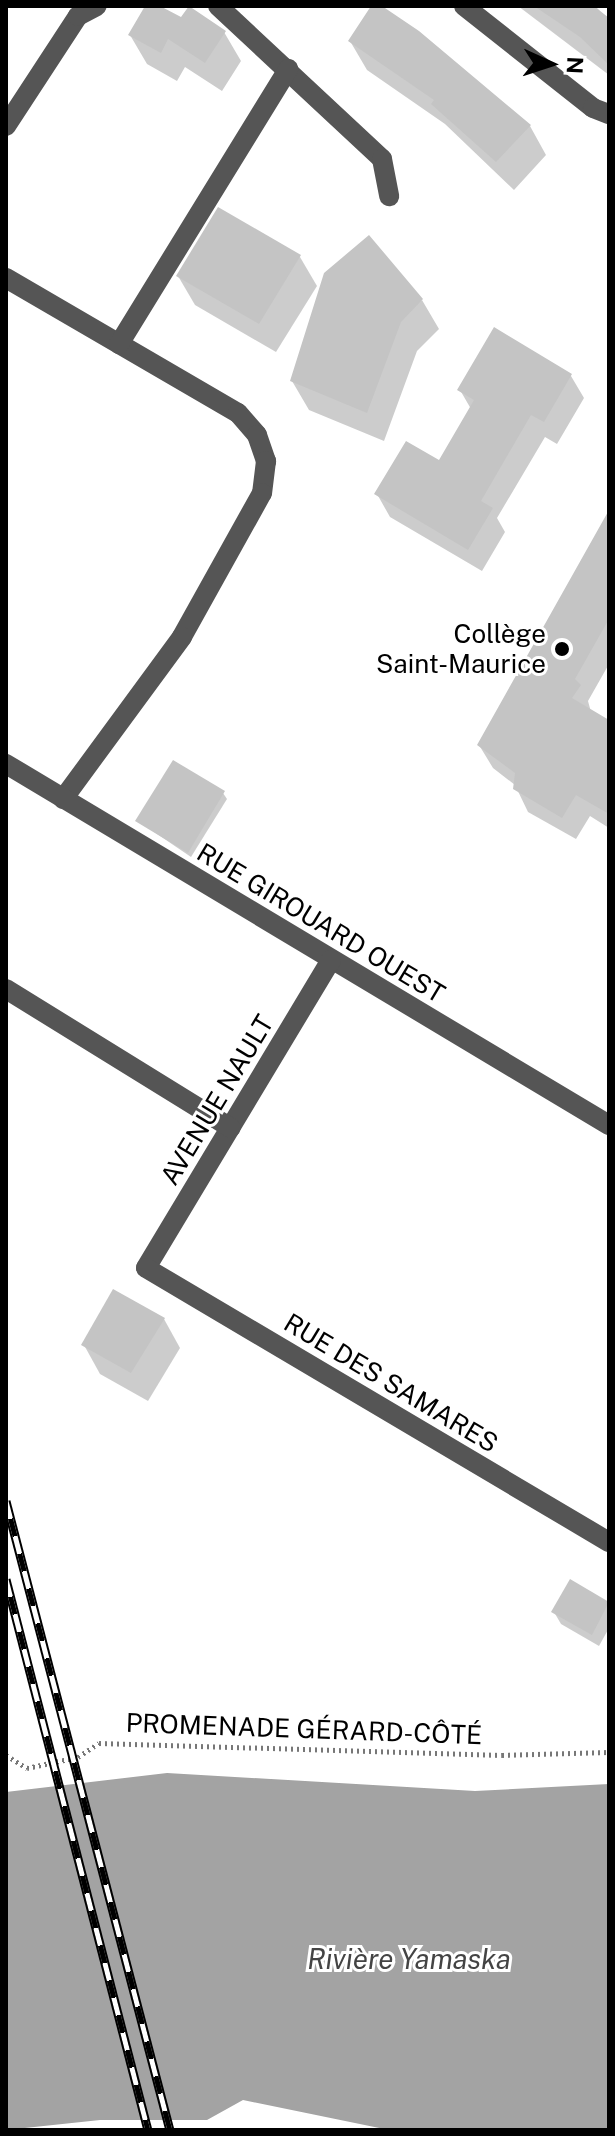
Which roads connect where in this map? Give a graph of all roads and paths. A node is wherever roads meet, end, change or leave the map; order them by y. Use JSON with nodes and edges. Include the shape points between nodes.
{"nodes":[{"id":1,"x":97,"y":6,"type":"edge"},
{"id":2,"x":218,"y":6,"type":"edge"},
{"id":3,"x":464,"y":6,"type":"edge"},
{"id":4,"x":288,"y":69,"type":"junction"},
{"id":5,"x":609,"y":114,"type":"edge"},
{"id":6,"x":6,"y":126,"type":"edge"},
{"id":7,"x":389,"y":196,"type":"dead end"},
{"id":8,"x":6,"y":278,"type":"edge"},
{"id":9,"x":119,"y":344,"type":"junction"},
{"id":10,"x":6,"y":764,"type":"edge"},
{"id":11,"x":63,"y":799,"type":"junction"},
{"id":12,"x":331,"y":960,"type":"junction"},
{"id":13,"x":6,"y":989,"type":"edge"},
{"id":14,"x":609,"y":1125,"type":"edge"},
{"id":15,"x":231,"y":1128,"type":"junction"},
{"id":16,"x":146,"y":1268,"type":"joint"},
{"id":17,"x":609,"y":1542,"type":"edge"},
{"id":18,"x":609,"y":1752,"type":"edge"},
{"id":19,"x":6,"y":1755,"type":"edge"}],
"edges":[{"from":1,"to":6,"type":"street","via":[[78,16]]},
{"from":2,"to":4,"type":"street"},
{"from":3,"to":5,"type":"street","via":[[593,108]]},
{"from":4,"to":7,"type":"street","via":[[382,159]]},
{"from":4,"to":9,"type":"street"},
{"from":8,"to":9,"type":"street"},
{"from":9,"to":11,"type":"street","via":[[238,413],[257,435],[266,461],[263,482],[233,550],[182,637]]},
{"from":10,"to":11,"type":"street","name":"RUE GIROUARD OUEST"},
{"from":11,"to":12,"type":"street","name":"RUE GIROUARD OUEST"},
{"from":12,"to":14,"type":"street","name":"RUE GIROUARD OUEST"},
{"from":12,"to":15,"type":"street","name":"AVENUE NAULT"},
{"from":13,"to":15,"type":"street"},
{"from":15,"to":16,"type":"street","name":"AVENUE NAULT"},
{"from":16,"to":17,"type":"street","name":"RUE DES SAMARES"},
{"from":18,"to":19,"type":"path","name":"PROMENADE GÉRARD-CÔTÉ","via":[[502,1755],[99,1743],[78,1757],[27,1768]]}]}
